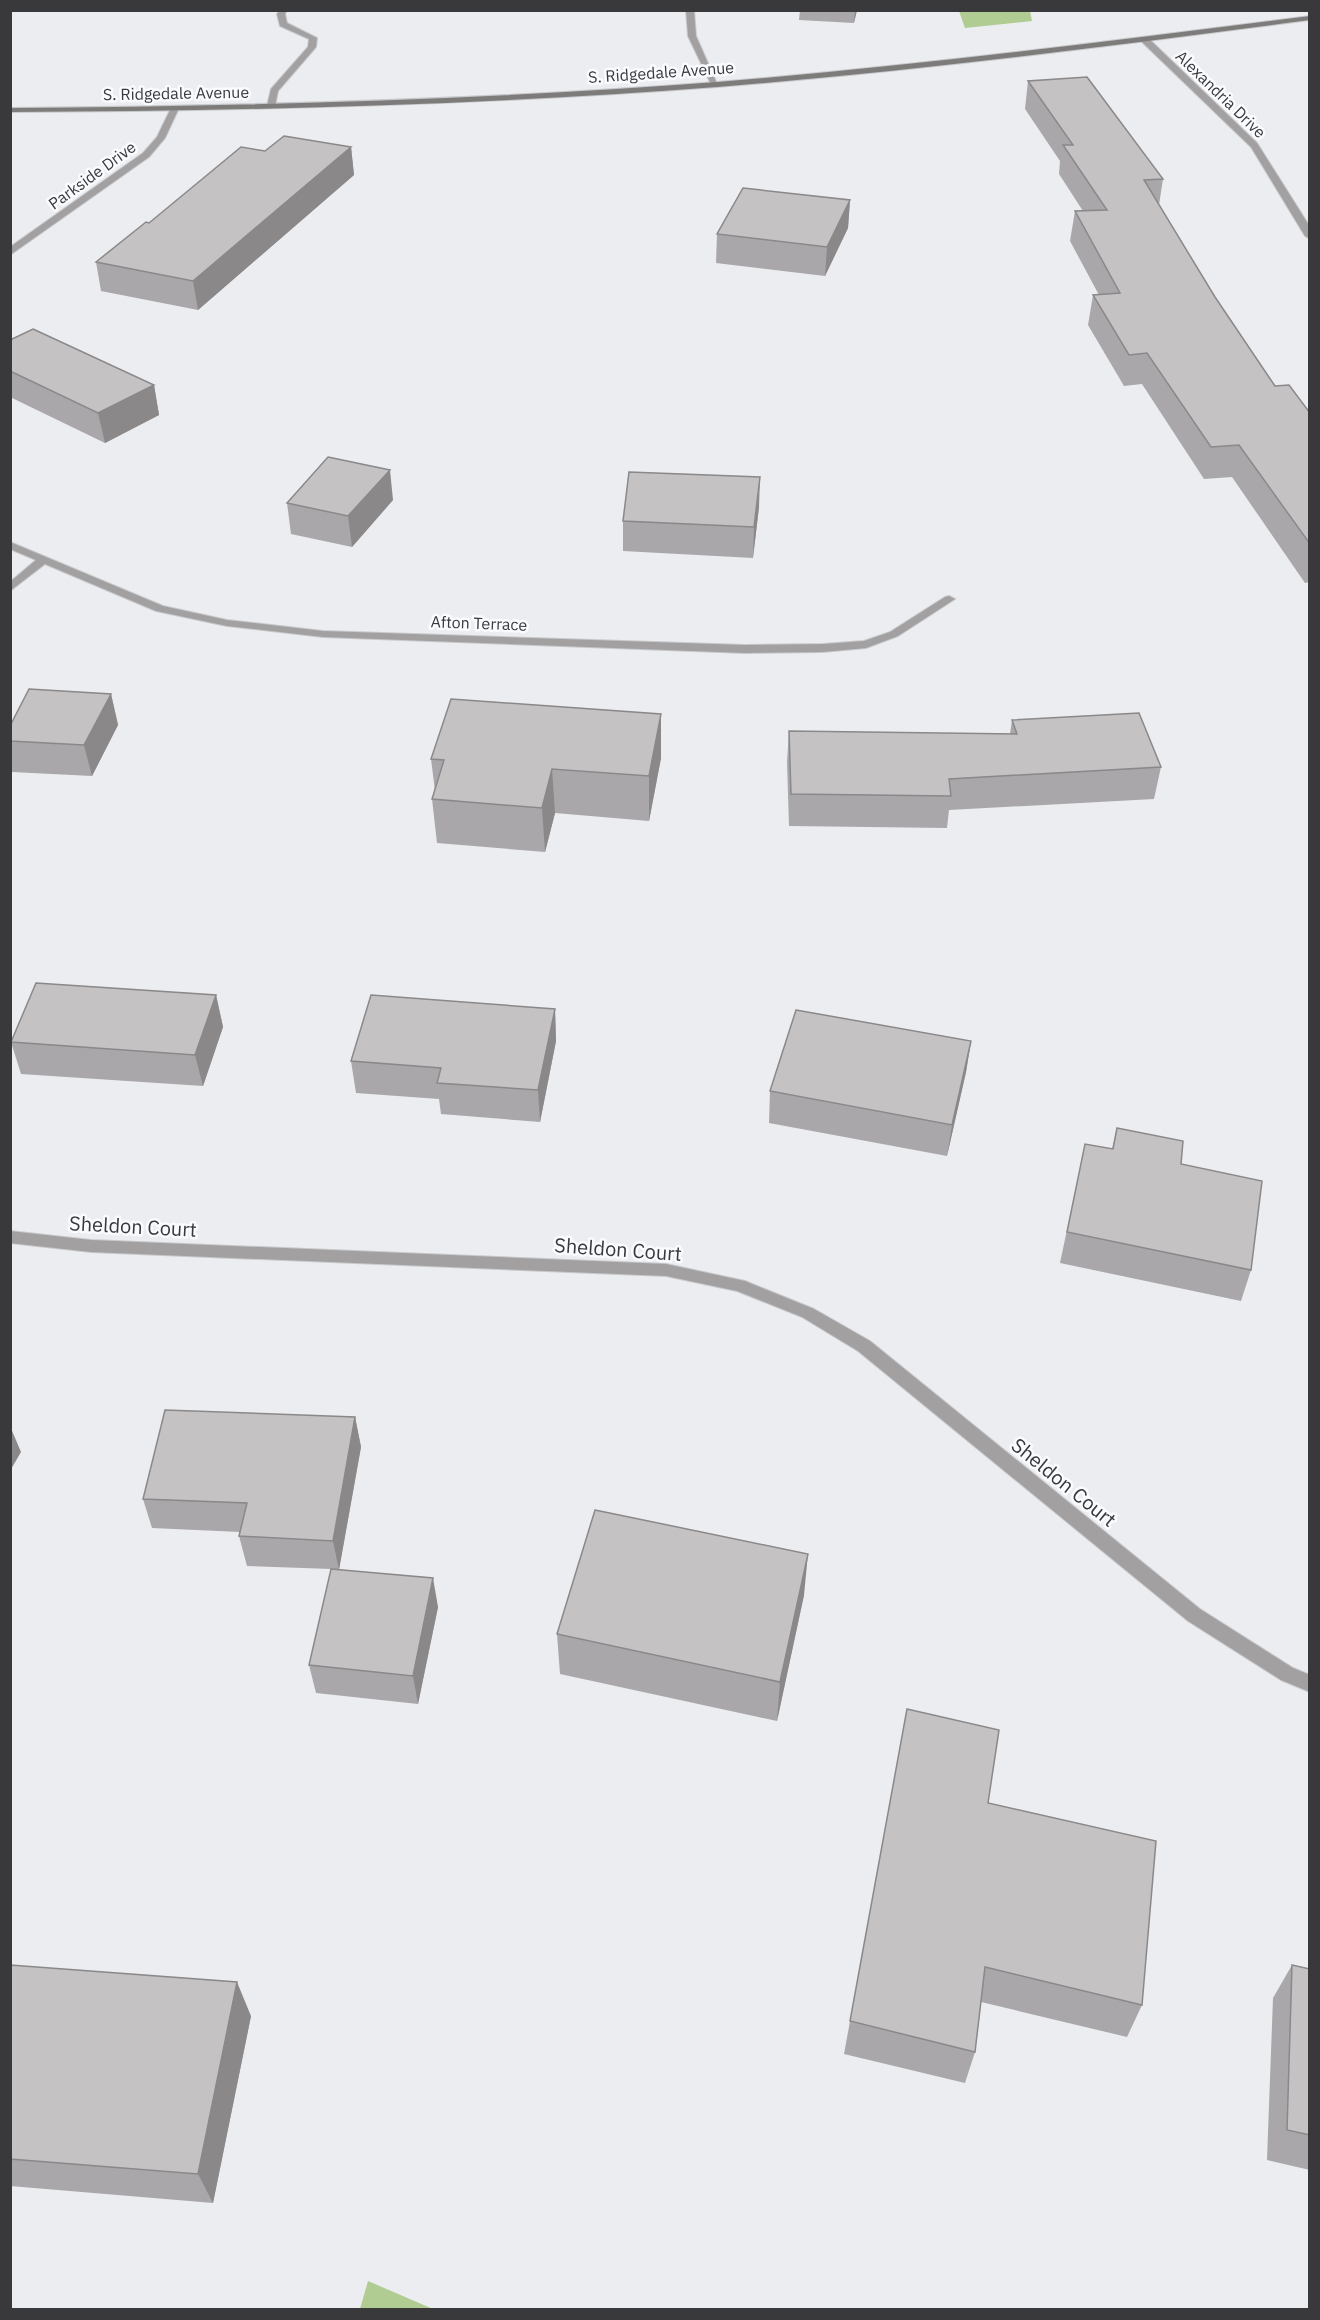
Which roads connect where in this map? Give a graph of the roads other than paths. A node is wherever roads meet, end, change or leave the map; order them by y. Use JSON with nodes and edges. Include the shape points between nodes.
{"nodes":[{"id":1,"x":284,"y":10,"type":"edge"},
{"id":2,"x":690,"y":10,"type":"edge"},
{"id":3,"x":1310,"y":18,"type":"edge"},
{"id":4,"x":1143,"y":39,"type":"junction"},
{"id":5,"x":715,"y":84,"type":"junction"},
{"id":6,"x":272,"y":106,"type":"junction"},
{"id":7,"x":176,"y":108,"type":"junction"},
{"id":8,"x":10,"y":110,"type":"edge"},
{"id":9,"x":1310,"y":236,"type":"edge"},
{"id":10,"x":10,"y":252,"type":"edge"},
{"id":11,"x":10,"y":545,"type":"edge"},
{"id":12,"x":43,"y":560,"type":"junction"},
{"id":13,"x":10,"y":588,"type":"edge"},
{"id":14,"x":949,"y":598,"type":"dead end"},
{"id":15,"x":10,"y":1237,"type":"edge"},
{"id":16,"x":1310,"y":1684,"type":"edge"}],
"edges":[{"from":1,"to":6,"type":"street","via":[[283,24],[313,38],[312,47],[274,91]]},
{"from":2,"to":5,"type":"street","via":[[692,36]]},
{"from":3,"to":4,"type":"main road","name":"S. Ridgedale Avenue"},
{"from":4,"to":5,"type":"main road","name":"S. Ridgedale Avenue"},
{"from":4,"to":9,"type":"street","name":"Alexandria Drive","via":[[1254,145]]},
{"from":5,"to":6,"type":"main road","name":"S. Ridgedale Avenue"},
{"from":6,"to":7,"type":"main road","name":"S. Ridgedale Avenue"},
{"from":7,"to":8,"type":"main road","name":"S. Ridgedale Avenue"},
{"from":7,"to":10,"type":"street","name":"Parkside Drive","via":[[161,138],[146,154]]},
{"from":11,"to":12,"type":"street","name":"Afton Terrace"},
{"from":12,"to":13,"type":"street"},
{"from":12,"to":14,"type":"street","name":"Afton Terrace","via":[[160,609],[228,623],[322,634],[745,649],[823,648],[866,644],[894,634]]},
{"from":15,"to":16,"type":"street","name":"Sheldon Court","via":[[91,1246],[666,1270],[739,1286],[808,1313],[864,1346],[1194,1615],[1287,1674]]}]}
